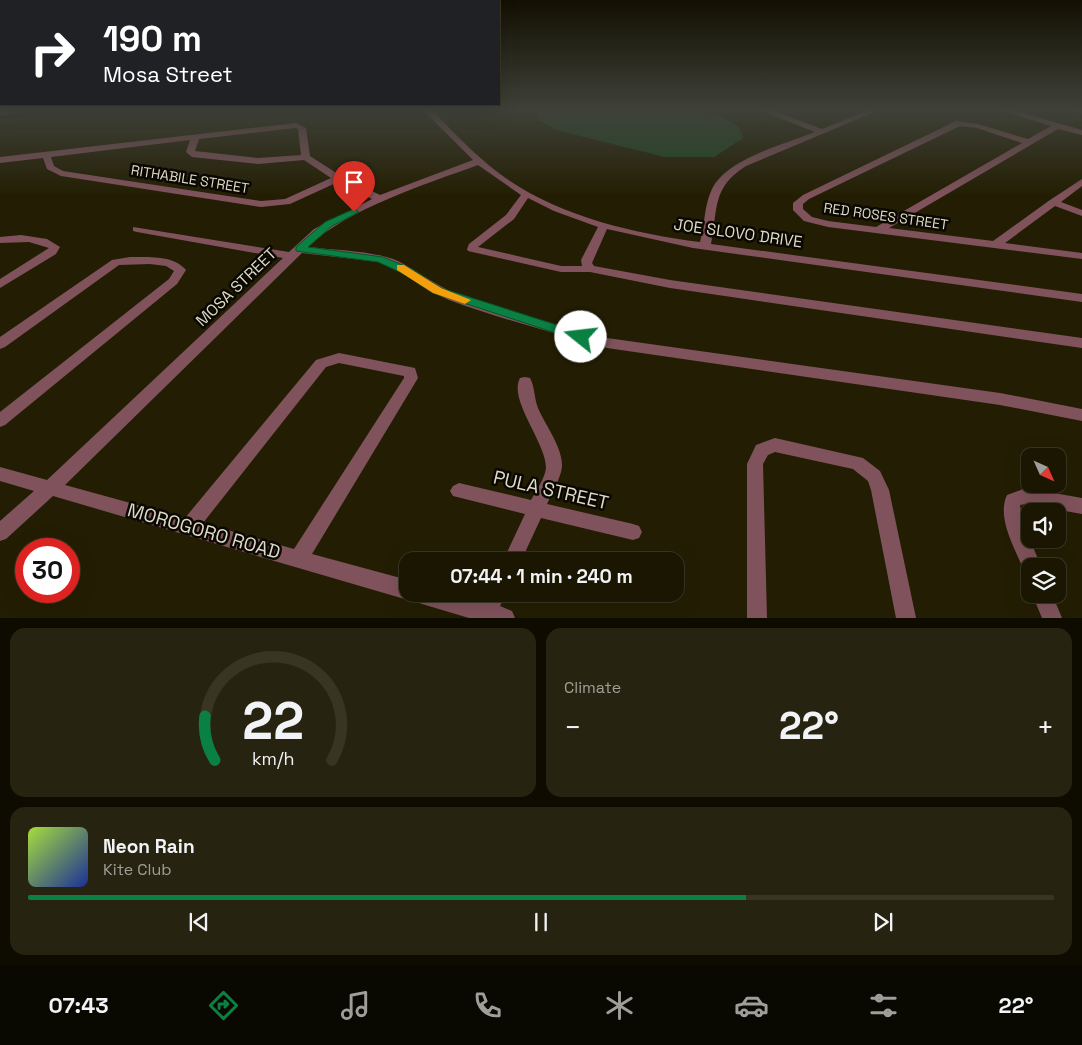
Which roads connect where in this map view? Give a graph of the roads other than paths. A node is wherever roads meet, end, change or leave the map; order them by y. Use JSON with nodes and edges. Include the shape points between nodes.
{"nodes":[{"id":1,"x":181,"y":138,"type":"edge"},
{"id":2,"x":195,"y":138,"type":"edge"},
{"id":3,"x":303,"y":138,"type":"edge"},
{"id":4,"x":455,"y":138,"type":"edge"},
{"id":5,"x":808,"y":138,"type":"edge"},
{"id":6,"x":931,"y":138,"type":"edge"},
{"id":7,"x":1016,"y":138,"type":"edge"},
{"id":8,"x":1036,"y":138,"type":"edge"},
{"id":9,"x":1029,"y":142,"type":"junction"},
{"id":10,"x":46,"y":154,"type":"junction"},
{"id":11,"x":306,"y":157,"type":"junction"},
{"id":12,"x":0,"y":160,"type":"edge"},
{"id":13,"x":479,"y":161,"type":"junction"},
{"id":14,"x":338,"y":178,"type":"junction"},
{"id":15,"x":1082,"y":182,"type":"edge"},
{"id":16,"x":526,"y":194,"type":"junction"},
{"id":17,"x":380,"y":199,"type":"junction"},
{"id":18,"x":1053,"y":202,"type":"junction"},
{"id":19,"x":1082,"y":213,"type":"edge"},
{"id":20,"x":603,"y":227,"type":"junction"},
{"id":21,"x":137,"y":229,"type":"dead end"},
{"id":22,"x":877,"y":231,"type":"junction"},
{"id":23,"x":0,"y":240,"type":"edge"},
{"id":24,"x":995,"y":245,"type":"junction"},
{"id":25,"x":705,"y":246,"type":"junction"},
{"id":26,"x":296,"y":252,"type":"junction"},
{"id":27,"x":1082,"y":256,"type":"edge"},
{"id":28,"x":590,"y":268,"type":"junction"},
{"id":29,"x":0,"y":284,"type":"edge"},
{"id":30,"x":1082,"y":298,"type":"edge"},
{"id":31,"x":0,"y":344,"type":"edge"},
{"id":32,"x":1082,"y":344,"type":"edge"},
{"id":33,"x":525,"y":382,"type":"dead end"},
{"id":34,"x":1082,"y":415,"type":"edge"},
{"id":35,"x":0,"y":421,"type":"edge"},
{"id":36,"x":0,"y":474,"type":"edge"},
{"id":37,"x":50,"y":488,"type":"junction"},
{"id":38,"x":459,"y":491,"type":"dead end"},
{"id":39,"x":1082,"y":506,"type":"edge"},
{"id":40,"x":538,"y":509,"type":"junction"},
{"id":41,"x":189,"y":527,"type":"junction"},
{"id":42,"x":632,"y":532,"type":"dead end"},
{"id":43,"x":0,"y":533,"type":"edge"},
{"id":44,"x":516,"y":552,"type":"edge"},
{"id":45,"x":299,"y":558,"type":"junction"},
{"id":46,"x":1029,"y":558,"type":"edge"},
{"id":47,"x":399,"y":587,"type":"edge"},
{"id":48,"x":450,"y":602,"type":"edge"},
{"id":49,"x":496,"y":602,"type":"edge"},
{"id":50,"x":1046,"y":603,"type":"edge"},
{"id":51,"x":496,"y":615,"type":"edge"},
{"id":52,"x":757,"y":618,"type":"edge"},
{"id":53,"x":906,"y":618,"type":"edge"},
{"id":54,"x":1052,"y":618,"type":"edge"}],
"edges":[{"from":1,"to":10,"type":"street"},
{"from":2,"to":11,"type":"street","via":[[190,152],[195,155],[258,161]]},
{"from":3,"to":11,"type":"street"},
{"from":4,"to":13,"type":"street","name":"JOE SLOVO DRIVE"},
{"from":5,"to":25,"type":"street","via":[[725,174],[715,193]]},
{"from":6,"to":22,"type":"street","name":"RED ROSES STREET","via":[[798,203],[800,213],[816,222]]},
{"from":7,"to":9,"type":"street","name":"RED ROSES STREET"},
{"from":8,"to":9,"type":"street"},
{"from":9,"to":22,"type":"street"},
{"from":10,"to":12,"type":"street"},
{"from":10,"to":14,"type":"street","name":"RITHABILE STREET","via":[[50,167],[62,173],[261,204],[287,202]]},
{"from":11,"to":14,"type":"street"},
{"from":13,"to":16,"type":"street","name":"JOE SLOVO DRIVE"},
{"from":13,"to":17,"type":"street","name":"MOSA STREET"},
{"from":14,"to":17,"type":"street"},
{"from":15,"to":18,"type":"street"},
{"from":16,"to":20,"type":"street","name":"JOE SLOVO DRIVE"},
{"from":16,"to":28,"type":"street","via":[[513,213],[472,249],[549,267]]},
{"from":17,"to":26,"type":"street","name":"MOSA STREET","via":[[328,224]]},
{"from":18,"to":19,"type":"street"},
{"from":18,"to":24,"type":"street"},
{"from":20,"to":25,"type":"street","name":"JOE SLOVO DRIVE"},
{"from":20,"to":28,"type":"street","via":[[586,263]]},
{"from":21,"to":26,"type":"street"},
{"from":22,"to":24,"type":"street","name":"RED ROSES STREET"},
{"from":23,"to":29,"type":"street","via":[[19,238],[55,247]]},
{"from":24,"to":27,"type":"street","name":"RED ROSES STREET"},
{"from":25,"to":30,"type":"street","name":"JOE SLOVO DRIVE"},
{"from":26,"to":34,"type":"street","via":[[380,259],[454,297],[607,343],[1000,400]]},
{"from":26,"to":37,"type":"street","name":"MOSA STREET"},
{"from":28,"to":32,"type":"street","via":[[680,286]]},
{"from":31,"to":35,"type":"street","via":[[116,262],[134,259],[174,265],[180,270],[173,281]]},
{"from":33,"to":40,"type":"street","via":[[528,407],[550,444],[554,458],[554,470]]},
{"from":36,"to":37,"type":"street","name":"MOROGORO ROAD"},
{"from":37,"to":41,"type":"street","name":"MOROGORO ROAD"},
{"from":37,"to":43,"type":"street","name":"MOSA STREET"},
{"from":38,"to":40,"type":"street","name":"PULA STREET"},
{"from":39,"to":46,"type":"street","via":[[1026,496],[1013,500],[1010,510]]},
{"from":40,"to":42,"type":"street","name":"PULA STREET"},
{"from":40,"to":44,"type":"street"},
{"from":41,"to":45,"type":"street","name":"MOROGORO ROAD"},
{"from":41,"to":45,"type":"street","via":[[321,362],[339,358],[410,372],[411,378]]},
{"from":45,"to":47,"type":"street","name":"MOROGORO ROAD"},
{"from":48,"to":51,"type":"street"},
{"from":49,"to":51,"type":"street"},
{"from":50,"to":54,"type":"street"},
{"from":52,"to":53,"type":"street","via":[[755,469],[758,453],[775,445],[850,461],[863,466],[874,476],[880,490]]}]}
